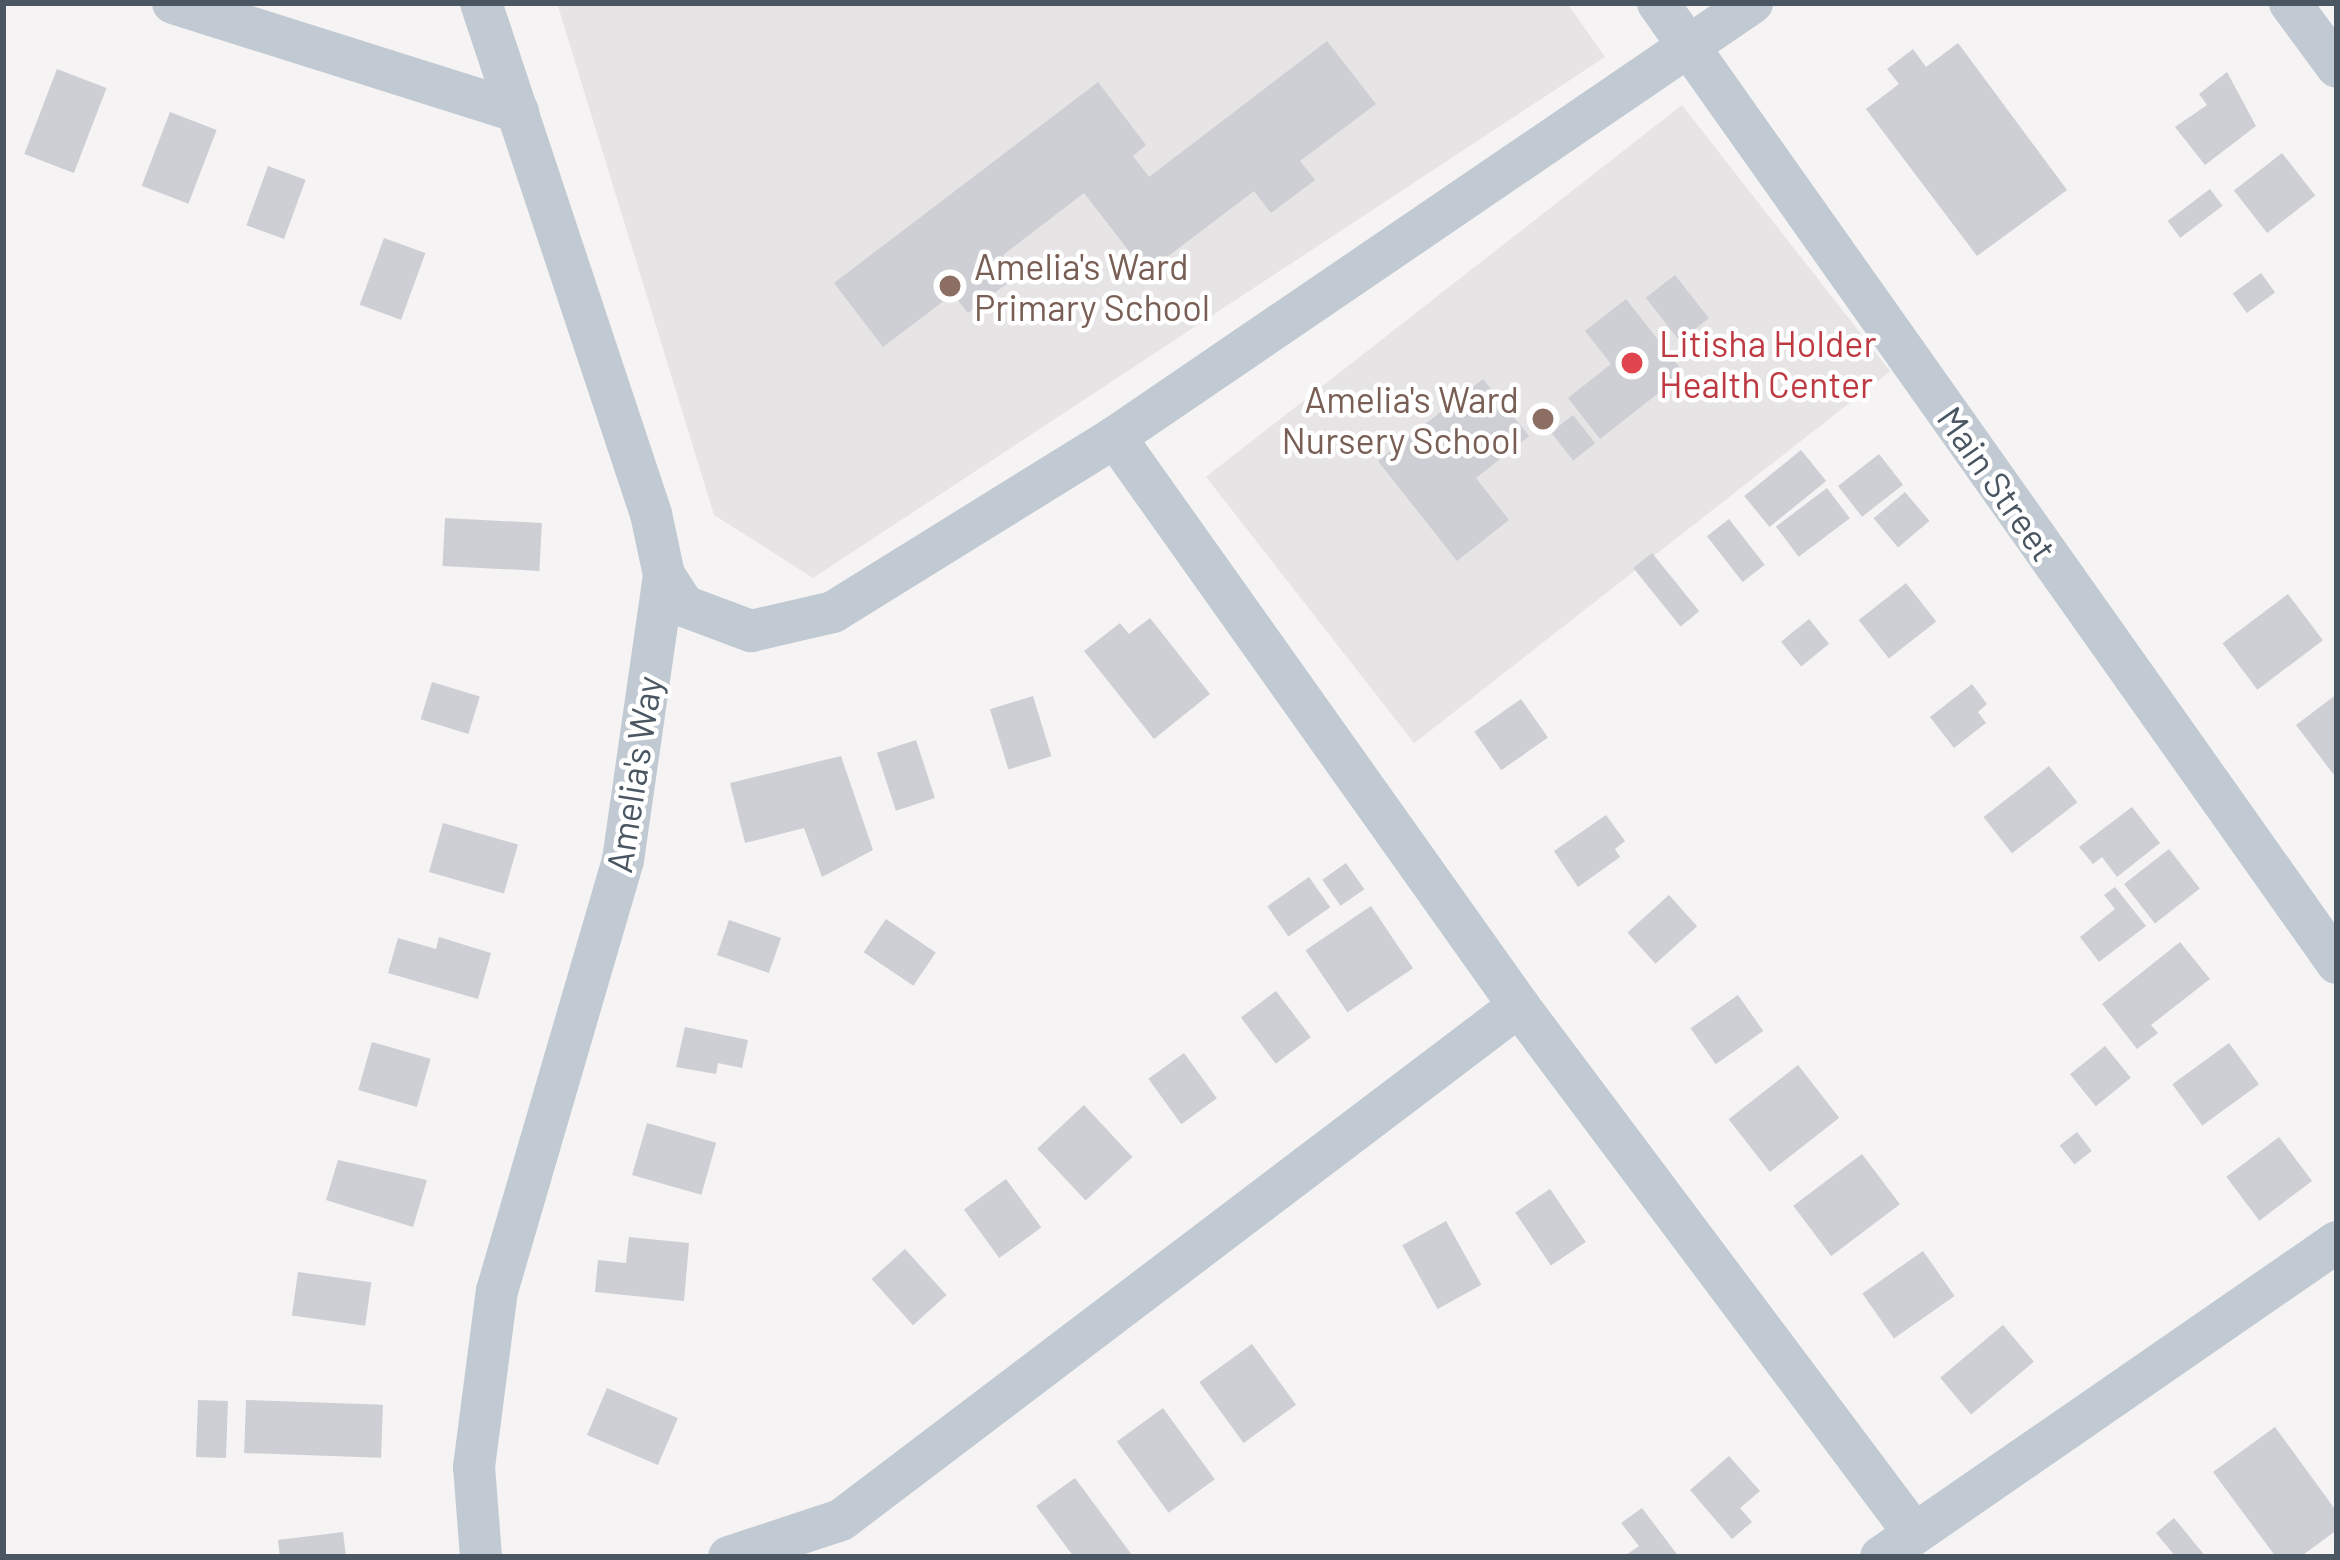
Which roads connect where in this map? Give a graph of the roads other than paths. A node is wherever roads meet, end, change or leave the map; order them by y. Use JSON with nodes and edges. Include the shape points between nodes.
{"nodes":[{"id":1,"x":172,"y":3,"type":"edge"},
{"id":2,"x":481,"y":3,"type":"edge"},
{"id":3,"x":1658,"y":3,"type":"edge"},
{"id":4,"x":1752,"y":3,"type":"edge"},
{"id":5,"x":2290,"y":3,"type":"edge"},
{"id":6,"x":1690,"y":47,"type":"junction"},
{"id":7,"x":2337,"y":67,"type":"edge"},
{"id":8,"x":518,"y":112,"type":"junction"},
{"id":9,"x":1115,"y":436,"type":"junction"},
{"id":10,"x":664,"y":575,"type":"junction"},
{"id":11,"x":2337,"y":963,"type":"edge"},
{"id":12,"x":1520,"y":1006,"type":"junction"},
{"id":13,"x":2337,"y":1243,"type":"edge"},
{"id":14,"x":1898,"y":1545,"type":"edge"},
{"id":15,"x":481,"y":1557,"type":"edge"},
{"id":16,"x":729,"y":1557,"type":"edge"}],
"edges":[{"from":1,"to":8,"type":"street"},
{"from":2,"to":8,"type":"street","name":"Amelia's Way"},
{"from":3,"to":6,"type":"street","name":"Main Street"},
{"from":4,"to":6,"type":"street"},
{"from":5,"to":7,"type":"street"},
{"from":6,"to":9,"type":"street"},
{"from":6,"to":11,"type":"street","name":"Main Street"},
{"from":8,"to":10,"type":"street","name":"Amelia's Way","via":[[652,514]]},
{"from":9,"to":10,"type":"street","via":[[919,565],[789,626],[751,631],[684,607]]},
{"from":9,"to":12,"type":"street"},
{"from":10,"to":15,"type":"street","name":"Amelia's Way","via":[[623,860],[496,1291],[474,1467]]},
{"from":12,"to":14,"type":"street"},
{"from":12,"to":16,"type":"street","via":[[841,1520]]},
{"from":13,"to":14,"type":"street"}]}
